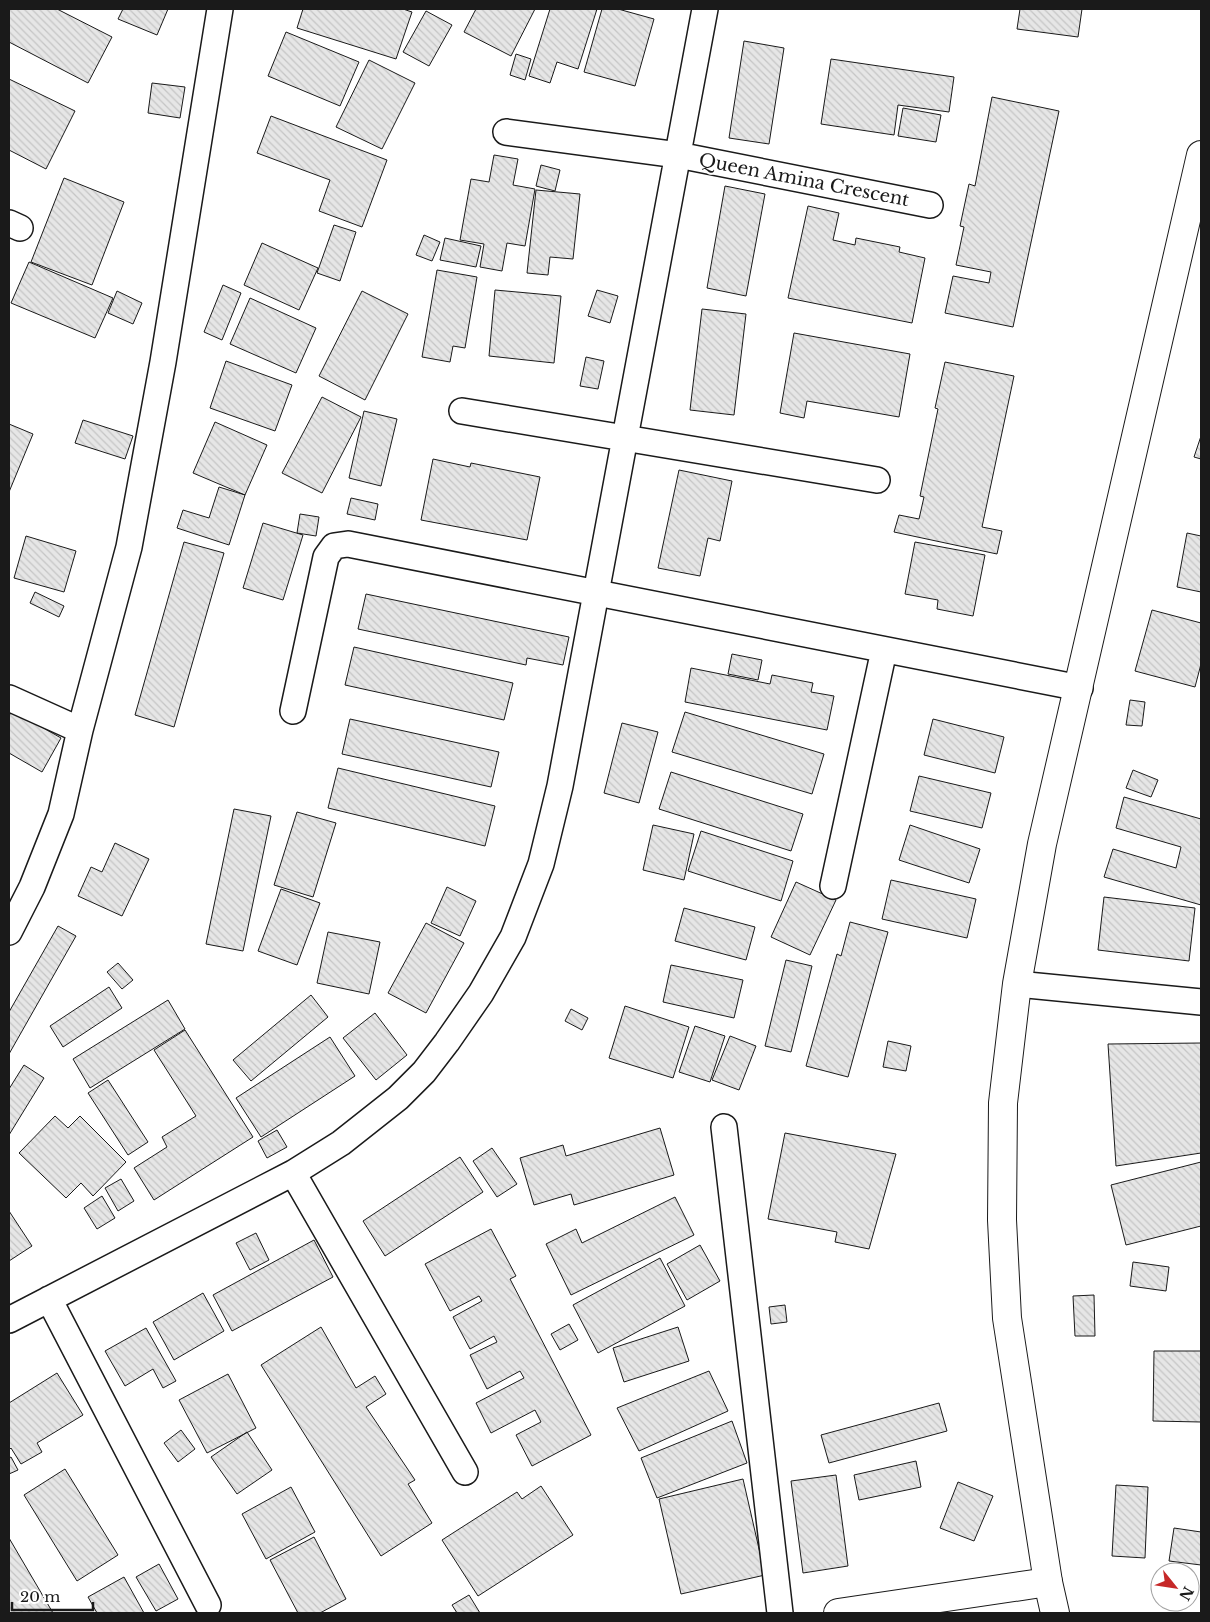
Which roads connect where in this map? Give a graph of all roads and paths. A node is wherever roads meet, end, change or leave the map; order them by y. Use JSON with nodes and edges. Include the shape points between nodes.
{"nodes":[{"id":1,"x":220,"y":9,"type":"edge"},
{"id":2,"x":705,"y":9,"type":"edge"},
{"id":3,"x":506,"y":132,"type":"dead end"},
{"id":4,"x":678,"y":155,"type":"junction"},
{"id":5,"x":1201,"y":155,"type":"edge"},
{"id":6,"x":930,"y":205,"type":"dead end"},
{"id":7,"x":462,"y":411,"type":"dead end"},
{"id":8,"x":624,"y":438,"type":"junction"},
{"id":9,"x":877,"y":480,"type":"dead end"},
{"id":10,"x":596,"y":594,"type":"junction"},
{"id":11,"x":884,"y":650,"type":"junction"},
{"id":12,"x":1080,"y":688,"type":"junction"},
{"id":13,"x":9,"y":698,"type":"edge"},
{"id":14,"x":293,"y":711,"type":"dead end"},
{"id":15,"x":80,"y":730,"type":"junction"},
{"id":16,"x":834,"y":886,"type":"dead end"},
{"id":17,"x":9,"y":932,"type":"edge"},
{"id":18,"x":1017,"y":984,"type":"junction"},
{"id":19,"x":1201,"y":1002,"type":"edge"},
{"id":20,"x":724,"y":1127,"type":"dead end"},
{"id":21,"x":293,"y":1173,"type":"junction"},
{"id":22,"x":49,"y":1299,"type":"junction"},
{"id":23,"x":9,"y":1320,"type":"edge"},
{"id":24,"x":465,"y":1472,"type":"dead end"},
{"id":25,"x":1048,"y":1582,"type":"junction"},
{"id":26,"x":208,"y":1604,"type":"dead end"},
{"id":27,"x":780,"y":1613,"type":"edge"},
{"id":28,"x":838,"y":1613,"type":"edge"},
{"id":29,"x":1055,"y":1613,"type":"edge"}],
"edges":[{"from":1,"to":15,"type":"street","via":[[164,362],[129,547]]},
{"from":2,"to":4,"type":"street"},
{"from":3,"to":4,"type":"street","name":"Queen Amina Crescent"},
{"from":4,"to":6,"type":"street","name":"Queen Amina Crescent"},
{"from":4,"to":8,"type":"street"},
{"from":5,"to":12,"type":"main road"},
{"from":7,"to":8,"type":"street"},
{"from":8,"to":9,"type":"street"},
{"from":8,"to":10,"type":"street"},
{"from":10,"to":11,"type":"street"},
{"from":10,"to":14,"type":"street","via":[[348,544],[334,546],[326,557]]},
{"from":10,"to":21,"type":"street","via":[[560,786],[540,864],[513,937],[481,994],[424,1072],[398,1098],[340,1143]]},
{"from":11,"to":12,"type":"street"},
{"from":11,"to":16,"type":"street"},
{"from":12,"to":18,"type":"main road","via":[[1042,844]]},
{"from":13,"to":15,"type":"street"},
{"from":15,"to":17,"type":"street","via":[[61,814],[32,887]]},
{"from":18,"to":19,"type":"street"},
{"from":18,"to":25,"type":"main road","via":[[1002,1103],[1002,1220],[1007,1318]]},
{"from":20,"to":27,"type":"street"},
{"from":21,"to":22,"type":"street"},
{"from":21,"to":24,"type":"street"},
{"from":22,"to":23,"type":"street"},
{"from":22,"to":26,"type":"street"},
{"from":25,"to":28,"type":"main road"},
{"from":25,"to":29,"type":"main road"}]}
